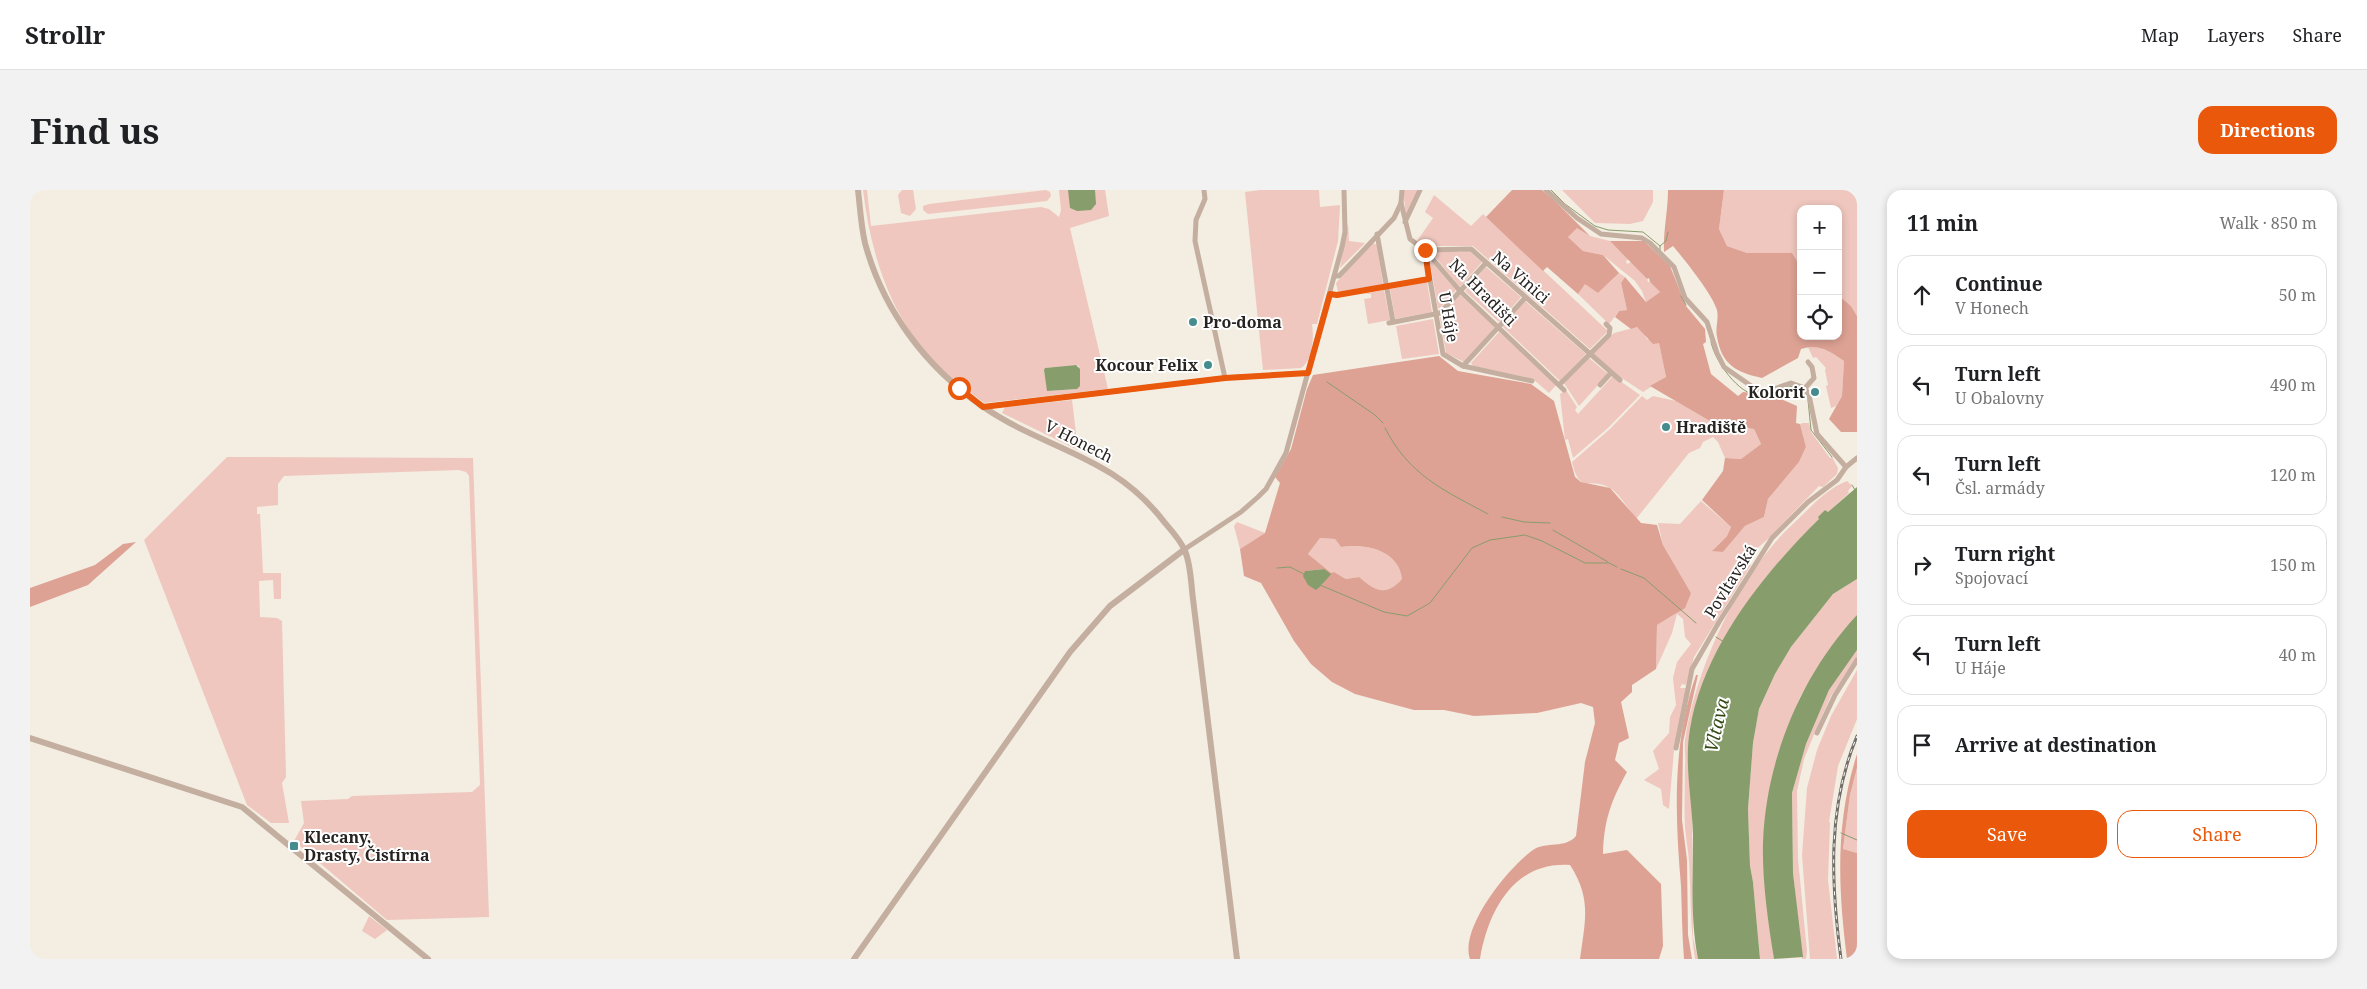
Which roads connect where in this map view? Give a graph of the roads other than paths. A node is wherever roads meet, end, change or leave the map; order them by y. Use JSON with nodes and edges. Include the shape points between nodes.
{"nodes":[{"id":1,"x":858,"y":190,"type":"edge"},
{"id":2,"x":1204,"y":190,"type":"edge"},
{"id":3,"x":1344,"y":190,"type":"edge"},
{"id":4,"x":1402,"y":190,"type":"edge"},
{"id":5,"x":1420,"y":190,"type":"edge"},
{"id":6,"x":1546,"y":190,"type":"edge"},
{"id":7,"x":1401,"y":202,"type":"junction"},
{"id":8,"x":1405,"y":222,"type":"junction"},
{"id":9,"x":1377,"y":234,"type":"junction"},
{"id":10,"x":1425,"y":250,"type":"junction"},
{"id":11,"x":1486,"y":263,"type":"junction"},
{"id":12,"x":1335,"y":276,"type":"junction"},
{"id":13,"x":1429,"y":279,"type":"junction"},
{"id":14,"x":1386,"y":287,"type":"junction"},
{"id":15,"x":1460,"y":291,"type":"junction"},
{"id":16,"x":1330,"y":294,"type":"junction"},
{"id":17,"x":1525,"y":298,"type":"junction"},
{"id":18,"x":1436,"y":315,"type":"junction"},
{"id":19,"x":1606,"y":324,"type":"dead end"},
{"id":20,"x":1498,"y":327,"type":"junction"},
{"id":21,"x":1589,"y":354,"type":"junction"},
{"id":22,"x":1808,"y":362,"type":"dead end"},
{"id":23,"x":1463,"y":366,"type":"junction"},
{"id":24,"x":1308,"y":373,"type":"junction"},
{"id":25,"x":1611,"y":373,"type":"junction"},
{"id":26,"x":1225,"y":378,"type":"junction"},
{"id":27,"x":1620,"y":380,"type":"dead end"},
{"id":28,"x":1532,"y":381,"type":"dead end"},
{"id":29,"x":1560,"y":384,"type":"junction"},
{"id":30,"x":1600,"y":386,"type":"dead end"},
{"id":31,"x":1805,"y":388,"type":"junction"},
{"id":32,"x":1564,"y":390,"type":"dead end"},
{"id":33,"x":983,"y":407,"type":"junction"},
{"id":34,"x":1857,"y":458,"type":"edge"},
{"id":35,"x":1846,"y":467,"type":"junction"},
{"id":36,"x":1842,"y":473,"type":"junction"},
{"id":37,"x":1843,"y":482,"type":"dead end"},
{"id":38,"x":1185,"y":550,"type":"junction"},
{"id":39,"x":1857,"y":660,"type":"edge"},
{"id":40,"x":1857,"y":666,"type":"edge"},
{"id":41,"x":1851,"y":669,"type":"junction"},
{"id":42,"x":1817,"y":733,"type":"dead end"},
{"id":43,"x":30,"y":738,"type":"edge"},
{"id":44,"x":1676,"y":748,"type":"dead end"},
{"id":45,"x":428,"y":959,"type":"edge"},
{"id":46,"x":854,"y":959,"type":"edge"},
{"id":47,"x":1237,"y":959,"type":"edge"}],
"edges":[{"from":1,"to":33,"type":"street","name":"V Honech","via":[[865,241],[874,270],[903,329],[934,365]]},
{"from":2,"to":26,"type":"street","via":[[1205,199],[1195,229],[1195,241]]},
{"from":3,"to":12,"type":"street","via":[[1345,232]]},
{"from":4,"to":7,"type":"street"},
{"from":5,"to":8,"type":"street"},
{"from":6,"to":31,"type":"street","via":[[1601,234],[1642,238],[1650,242],[1674,267],[1685,298],[1708,322],[1720,362],[1748,386],[1761,391],[1791,383]]},
{"from":7,"to":8,"type":"street","name":"Na Hradišti"},
{"from":7,"to":9,"type":"street","via":[[1394,218]]},
{"from":8,"to":10,"type":"street","name":"Na Hradišti","via":[[1410,239]]},
{"from":9,"to":12,"type":"street"},
{"from":9,"to":14,"type":"street"},
{"from":10,"to":11,"type":"street","name":"Na Vinici","via":[[1471,249]]},
{"from":10,"to":13,"type":"street","name":"U Háje"},
{"from":10,"to":15,"type":"street","name":"Na Hradišti"},
{"from":11,"to":15,"type":"street"},
{"from":11,"to":17,"type":"street","name":"Na Vinici"},
{"from":12,"to":16,"type":"street"},
{"from":13,"to":14,"type":"street"},
{"from":13,"to":18,"type":"street","name":"U Háje"},
{"from":14,"to":16,"type":"street"},
{"from":14,"to":18,"type":"street","via":[[1391,323]]},
{"from":15,"to":18,"type":"street"},
{"from":15,"to":20,"type":"street","name":"Na Hradišti"},
{"from":16,"to":24,"type":"street"},
{"from":17,"to":20,"type":"street"},
{"from":17,"to":21,"type":"street","name":"Na Vinici"},
{"from":18,"to":23,"type":"street","name":"U Háje","via":[[1443,354]]},
{"from":19,"to":21,"type":"street","via":[[1610,328],[1609,335]]},
{"from":20,"to":23,"type":"street"},
{"from":20,"to":29,"type":"street","name":"Na Hradišti"},
{"from":21,"to":25,"type":"street","name":"Na Vinici"},
{"from":21,"to":29,"type":"street"},
{"from":22,"to":31,"type":"street","via":[[1814,378]]},
{"from":23,"to":28,"type":"street","name":"U Háje"},
{"from":24,"to":26,"type":"street"},
{"from":24,"to":38,"type":"street","via":[[1286,453],[1266,489],[1241,512]]},
{"from":25,"to":27,"type":"street","name":"Na Vinici"},
{"from":25,"to":30,"type":"street"},
{"from":26,"to":33,"type":"street"},
{"from":29,"to":32,"type":"street","name":"Na Hradišti"},
{"from":31,"to":35,"type":"street","via":[[1810,395],[1817,434]]},
{"from":33,"to":38,"type":"street","name":"V Honech","via":[[1115,475],[1150,505]]},
{"from":34,"to":35,"type":"street","name":"Povltavská"},
{"from":35,"to":36,"type":"street","name":"Povltavská"},
{"from":36,"to":37,"type":"street"},
{"from":36,"to":44,"type":"street","name":"Povltavská","via":[[1772,538],[1698,657],[1692,670]]},
{"from":38,"to":46,"type":"street","via":[[1110,606],[1070,652]]},
{"from":38,"to":47,"type":"street"},
{"from":39,"to":41,"type":"street"},
{"from":40,"to":41,"type":"street"},
{"from":41,"to":42,"type":"street","via":[[1834,695]]},
{"from":43,"to":45,"type":"street","via":[[242,807]]}]}
